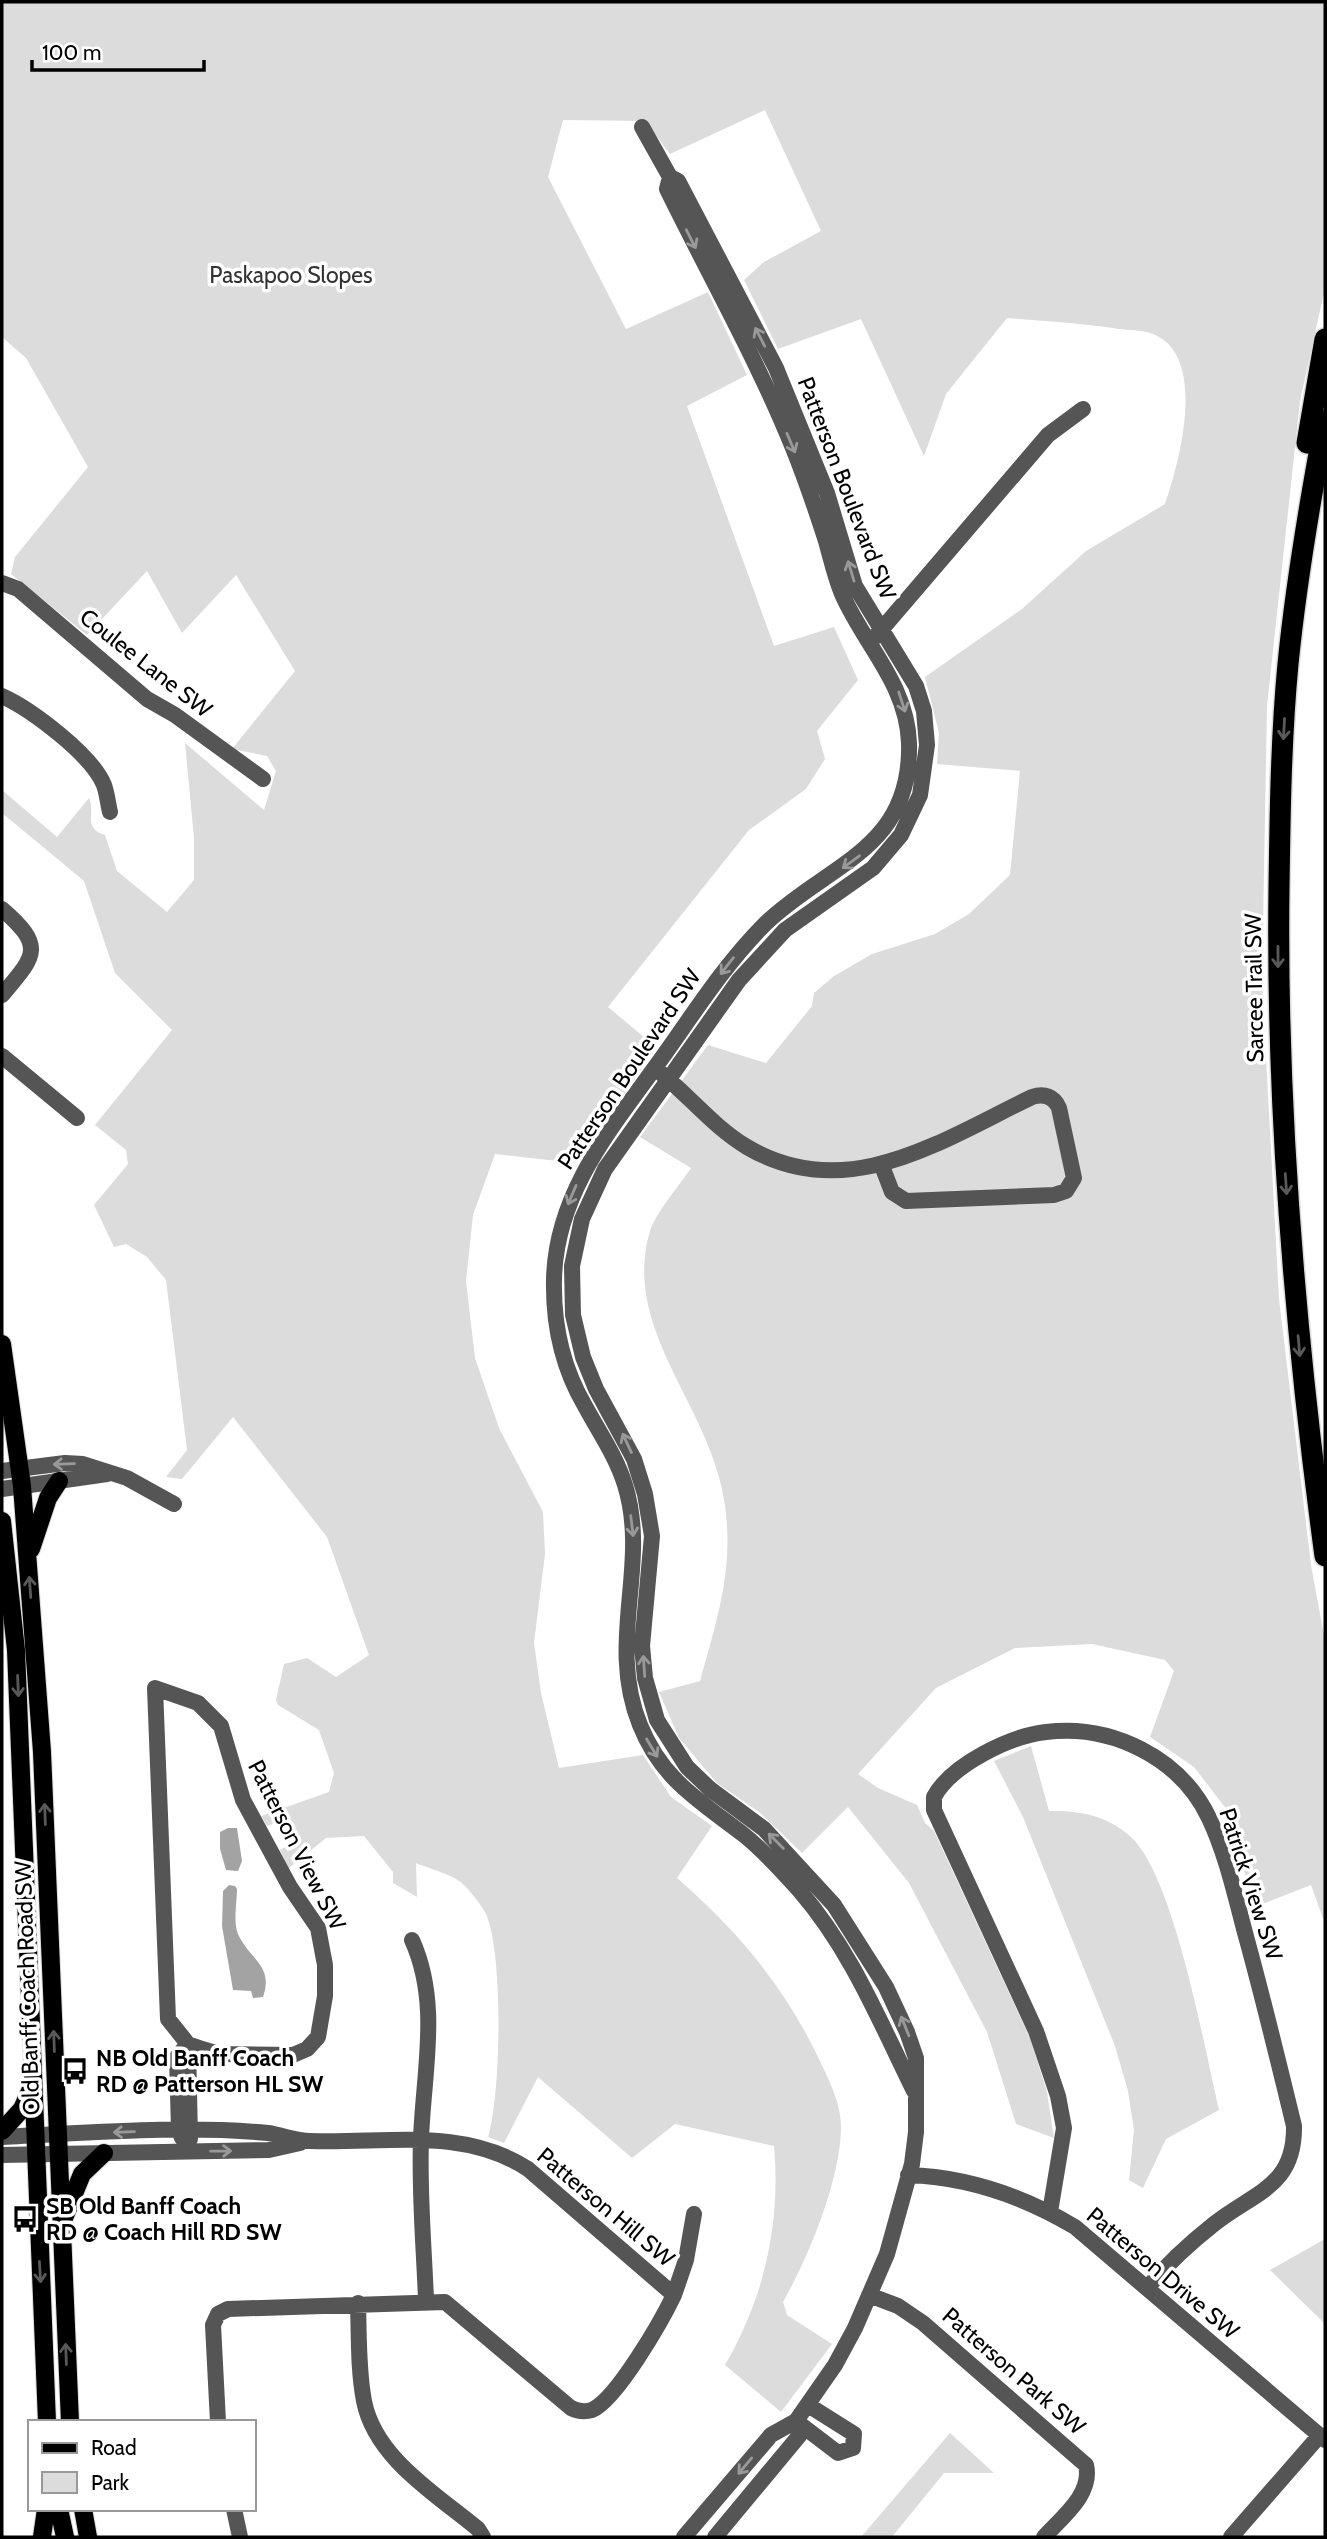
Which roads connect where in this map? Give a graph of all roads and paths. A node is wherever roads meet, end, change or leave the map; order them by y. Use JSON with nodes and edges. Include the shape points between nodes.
{"nodes":[{"id":1,"x":642,"y":127,"type":"dead end"},
{"id":2,"x":670,"y":177,"type":"junction"},
{"id":3,"x":1325,"y":340,"type":"edge"},
{"id":4,"x":776,"y":368,"type":"junction"},
{"id":5,"x":760,"y":375,"type":"junction"},
{"id":6,"x":1083,"y":409,"type":"dead end"},
{"id":7,"x":1325,"y":421,"type":"edge"},
{"id":8,"x":2,"y":583,"type":"edge"},
{"id":9,"x":876,"y":637,"type":"junction"},
{"id":10,"x":1288,"y":661,"type":"junction"},
{"id":11,"x":2,"y":696,"type":"edge"},
{"id":12,"x":263,"y":779,"type":"dead end"},
{"id":13,"x":894,"y":810,"type":"junction"},
{"id":14,"x":110,"y":812,"type":"dead end"},
{"id":15,"x":910,"y":818,"type":"junction"},
{"id":16,"x":2,"y":909,"type":"edge"},
{"id":17,"x":774,"y":916,"type":"junction"},
{"id":18,"x":785,"y":930,"type":"junction"},
{"id":19,"x":2,"y":995,"type":"edge"},
{"id":20,"x":2,"y":1056,"type":"edge"},
{"id":21,"x":655,"y":1068,"type":"junction"},
{"id":22,"x":669,"y":1079,"type":"junction"},
{"id":23,"x":77,"y":1118,"type":"dead end"},
{"id":24,"x":882,"y":1166,"type":"junction"},
{"id":25,"x":554,"y":1264,"type":"junction"},
{"id":26,"x":572,"y":1266,"type":"junction"},
{"id":27,"x":2,"y":1344,"type":"edge"},
{"id":28,"x":639,"y":1469,"type":"junction"},
{"id":29,"x":108,"y":1474,"type":"junction"},
{"id":30,"x":14,"y":1475,"type":"edge"},
{"id":31,"x":621,"y":1475,"type":"junction"},
{"id":32,"x":59,"y":1481,"type":"junction"},
{"id":33,"x":2,"y":1489,"type":"edge"},
{"id":34,"x":174,"y":1504,"type":"dead end"},
{"id":35,"x":2,"y":1521,"type":"edge"},
{"id":36,"x":1325,"y":1556,"type":"edge"},
{"id":37,"x":28,"y":1559,"type":"junction"},
{"id":38,"x":412,"y":1940,"type":"dead end"},
{"id":39,"x":188,"y":2044,"type":"junction"},
{"id":40,"x":32,"y":2086,"type":"junction"},
{"id":41,"x":915,"y":2093,"type":"junction"},
{"id":42,"x":2,"y":2131,"type":"edge"},
{"id":43,"x":185,"y":2131,"type":"junction"},
{"id":44,"x":57,"y":2134,"type":"junction"},
{"id":45,"x":34,"y":2135,"type":"junction"},
{"id":46,"x":2,"y":2137,"type":"edge"},
{"id":47,"x":421,"y":2140,"type":"junction"},
{"id":48,"x":306,"y":2141,"type":"junction"},
{"id":49,"x":187,"y":2151,"type":"junction"},
{"id":50,"x":104,"y":2152,"type":"junction"},
{"id":51,"x":35,"y":2154,"type":"junction"},
{"id":52,"x":58,"y":2154,"type":"junction"},
{"id":53,"x":2,"y":2155,"type":"edge"},
{"id":54,"x":908,"y":2175,"type":"junction"},
{"id":55,"x":1050,"y":2212,"type":"junction"},
{"id":56,"x":694,"y":2214,"type":"dead end"},
{"id":57,"x":61,"y":2225,"type":"junction"},
{"id":58,"x":1148,"y":2287,"type":"junction"},
{"id":59,"x":674,"y":2295,"type":"junction"},
{"id":60,"x":869,"y":2295,"type":"junction"},
{"id":61,"x":426,"y":2300,"type":"junction"},
{"id":62,"x":358,"y":2303,"type":"junction"},
{"id":63,"x":808,"y":2405,"type":"junction"},
{"id":64,"x":47,"y":2420,"type":"edge"},
{"id":65,"x":70,"y":2420,"type":"edge"},
{"id":66,"x":218,"y":2420,"type":"edge"},
{"id":67,"x":796,"y":2421,"type":"junction"},
{"id":68,"x":1322,"y":2437,"type":"edge"},
{"id":69,"x":46,"y":2511,"type":"edge"},
{"id":70,"x":59,"y":2511,"type":"edge"},
{"id":71,"x":83,"y":2511,"type":"edge"},
{"id":72,"x":234,"y":2511,"type":"edge"},
{"id":73,"x":699,"y":2520,"type":"junction"},
{"id":74,"x":42,"y":2537,"type":"edge"},
{"id":75,"x":65,"y":2537,"type":"edge"},
{"id":76,"x":88,"y":2537,"type":"edge"},
{"id":77,"x":240,"y":2537,"type":"edge"},
{"id":78,"x":483,"y":2537,"type":"edge"},
{"id":79,"x":684,"y":2537,"type":"edge"},
{"id":80,"x":716,"y":2537,"type":"edge"},
{"id":81,"x":1044,"y":2537,"type":"edge"},
{"id":82,"x":1231,"y":2537,"type":"edge"}],
"edges":[{"from":1,"to":2,"type":"street","name":"Patterson Boulevard SW"},
{"from":4,"to":2,"type":"street","name":"Patterson Boulevard SW","one_way":true,"via":[[678,181]]},
{"from":2,"to":5,"type":"street","name":"Patterson Boulevard SW","one_way":true,"via":[[667,189]]},
{"from":3,"to":10,"type":"highway","via":[[1296,527]]},
{"from":4,"to":5,"type":"street","name":"Patterson Boulevard SW"},
{"from":9,"to":4,"type":"street","name":"Patterson Boulevard SW","one_way":true,"via":[[827,493]]},
{"from":5,"to":9,"type":"street","name":"Patterson Boulevard SW","one_way":true,"via":[[810,492],[839,587]]},
{"from":6,"to":9,"type":"street","via":[[1048,436]]},
{"from":7,"to":10,"type":"highway","name":"Sarcee Trail SW"},
{"from":8,"to":12,"type":"street","name":"Coulee Lane SW","via":[[18,589],[148,699]]},
{"from":9,"to":13,"type":"street","name":"Patterson Boulevard SW","one_way":true,"via":[[908,722],[908,764]]},
{"from":9,"to":15,"type":"street","name":"Patterson Boulevard SW","via":[[907,668],[926,722],[926,771]]},
{"from":10,"to":36,"type":"highway","name":"Sarcee Trail SW","one_way":true,"via":[[1279,861],[1282,1102],[1300,1360]]},
{"from":11,"to":14,"type":"street","via":[[87,761],[104,784]]},
{"from":13,"to":15,"type":"street"},
{"from":13,"to":17,"type":"street","name":"Patterson Boulevard SW","one_way":true,"via":[[858,857]]},
{"from":15,"to":18,"type":"street","name":"Patterson Boulevard SW","via":[[873,868]]},
{"from":16,"to":19,"type":"street","via":[[25,929],[31,946],[31,961]]},
{"from":17,"to":18,"type":"street"},
{"from":17,"to":21,"type":"street","name":"Patterson Boulevard SW","one_way":true,"via":[[726,968]]},
{"from":18,"to":22,"type":"street","name":"Patterson Boulevard SW","via":[[747,970]]},
{"from":20,"to":23,"type":"street"},
{"from":21,"to":22,"type":"street"},
{"from":21,"to":25,"type":"street","name":"Patterson Boulevard SW","one_way":true,"via":[[582,1172],[564,1215]]},
{"from":22,"to":24,"type":"street","via":[[733,1137],[767,1156],[815,1170]]},
{"from":22,"to":26,"type":"street","name":"Patterson Boulevard SW","via":[[595,1187],[582,1219]]},
{"from":24,"to":24,"type":"street","via":[[1032,1097],[1046,1095],[1059,1108],[1074,1178],[1066,1191],[1054,1195],[906,1201],[892,1192]]},
{"from":25,"to":26,"type":"street"},
{"from":25,"to":31,"type":"street","name":"Patterson Boulevard SW","via":[[554,1309],[564,1359]]},
{"from":28,"to":26,"type":"street","name":"Patterson Boulevard SW","one_way":true,"via":[[583,1357],[573,1315]]},
{"from":27,"to":30,"type":"main road","name":"Old Banff Coach Road SW"},
{"from":28,"to":31,"type":"street"},
{"from":41,"to":28,"type":"street","name":"Patterson Boulevard SW","one_way":true,"via":[[916,2058],[908,2032],[854,1933],[819,1887],[764,1829],[687,1767],[657,1720],[645,1678],[643,1624],[652,1536]]},
{"from":29,"to":30,"type":"street","one_way":true,"via":[[79,1464]]},
{"from":29,"to":32,"type":"street"},
{"from":29,"to":34,"type":"street","via":[[127,1478]]},
{"from":30,"to":32,"type":"street"},
{"from":30,"to":33,"type":"street"},
{"from":30,"to":37,"type":"main road","name":"Old Banff Coach Road SW"},
{"from":31,"to":41,"type":"street","name":"Patterson Boulevard SW","one_way":true,"via":[[634,1540],[625,1628],[626,1674],[648,1742],[684,1790],[758,1848],[827,1926],[866,1988]]},
{"from":32,"to":37,"type":"main road","via":[[47,1501]]},
{"from":35,"to":40,"type":"main road","name":"Old Banff Coach Road SW","one_way":true,"via":[[16,1650]]},
{"from":44,"to":37,"type":"main road","name":"Old Banff Coach Road SW","one_way":true,"via":[[42,1752]]},
{"from":38,"to":47,"type":"street","via":[[426,1987],[427,2081]]},
{"from":39,"to":39,"type":"street","name":"Patterson View SW","via":[[168,2019],[155,1688],[198,1703],[221,1726],[243,1800],[324,1946],[325,1996],[318,2037],[307,2049],[293,2055],[229,2054]]},
{"from":39,"to":43,"type":"street"},
{"from":40,"to":42,"type":"main road","via":[[22,2109]]},
{"from":40,"to":45,"type":"main road","name":"Old Banff Coach Road SW"},
{"from":41,"to":54,"type":"street","name":"Patterson Boulevard SW","via":[[916,2132]]},
{"from":43,"to":44,"type":"street","name":"Patterson Hill SW","one_way":true},
{"from":43,"to":48,"type":"street","name":"Patterson Hill SW","via":[[270,2134]]},
{"from":43,"to":49,"type":"street"},
{"from":44,"to":45,"type":"street","name":"Patterson Hill SW"},
{"from":44,"to":52,"type":"main road","name":"Old Banff Coach Road SW"},
{"from":45,"to":46,"type":"street","name":"Patterson Hill SW"},
{"from":45,"to":51,"type":"main road","name":"Old Banff Coach Road SW"},
{"from":47,"to":48,"type":"street","name":"Patterson Hill SW"},
{"from":47,"to":59,"type":"street","name":"Patterson Hill SW","via":[[470,2143],[516,2161]]},
{"from":47,"to":61,"type":"street"},
{"from":49,"to":48,"type":"street","name":"Patterson Hill SW","one_way":true,"via":[[269,2150]]},
{"from":49,"to":50,"type":"street","name":"Patterson Hill SW"},
{"from":50,"to":52,"type":"street","name":"Patterson Hill SW"},
{"from":50,"to":57,"type":"main road","via":[[78,2181]]},
{"from":51,"to":52,"type":"street","name":"Patterson Hill SW"},
{"from":51,"to":53,"type":"street","name":"Patterson Hill SW"},
{"from":51,"to":64,"type":"main road","name":"Old Banff Coach Road SW","one_way":true},
{"from":52,"to":57,"type":"main road","name":"Old Banff Coach Road SW"},
{"from":54,"to":55,"type":"street","name":"Patterson Drive SW","via":[[968,2182]]},
{"from":54,"to":60,"type":"street","name":"Patterson Boulevard SW","via":[[895,2232]]},
{"from":55,"to":58,"type":"street","name":"Patterson Drive SW","via":[[1095,2242]]},
{"from":55,"to":58,"type":"street","name":"Patrick View SW","via":[[1064,2128],[1058,2096],[1036,2031],[934,1810],[934,1797],[949,1779],[999,1745],[1039,1733],[1071,1730],[1108,1735],[1149,1753],[1182,1780],[1209,1818],[1253,1964],[1294,2126],[1290,2159],[1278,2180],[1216,2222]]},
{"from":56,"to":59,"type":"street"},
{"from":65,"to":57,"type":"main road","name":"Old Banff Coach Road SW","one_way":true},
{"from":58,"to":68,"type":"street","name":"Patterson Drive SW"},
{"from":59,"to":61,"type":"street","name":"Patterson Hill SW","via":[[626,2374],[600,2404],[585,2411],[570,2408],[449,2304]]},
{"from":60,"to":63,"type":"street","name":"Patterson Boulevard SW","via":[[835,2365]]},
{"from":60,"to":81,"type":"street","name":"Patterson Park SW","via":[[898,2306],[923,2323],[1086,2465],[1088,2479],[1083,2492]]},
{"from":61,"to":62,"type":"street","name":"Patterson Hill SW"},
{"from":62,"to":66,"type":"street","name":"Patterson Hill SW","via":[[228,2309],[218,2314],[213,2325]]},
{"from":62,"to":78,"type":"street","via":[[364,2403],[380,2440],[396,2460]]},
{"from":63,"to":67,"type":"street","name":"Patterson Boulevard SW"},
{"from":63,"to":67,"type":"street","via":[[854,2434],[853,2448],[838,2453]]},
{"from":67,"to":73,"type":"street","name":"Patterson Boulevard SW","one_way":true,"via":[[771,2435]]},
{"from":67,"to":80,"type":"street","name":"Patterson Boulevard SW","via":[[799,2436]]},
{"from":68,"to":82,"type":"street"},
{"from":69,"to":74,"type":"main road"},
{"from":70,"to":75,"type":"main road"},
{"from":71,"to":76,"type":"main road"},
{"from":72,"to":77,"type":"street"},
{"from":73,"to":79,"type":"street","name":"Patterson Boulevard SW"},
{"from":73,"to":80,"type":"street"}]}
